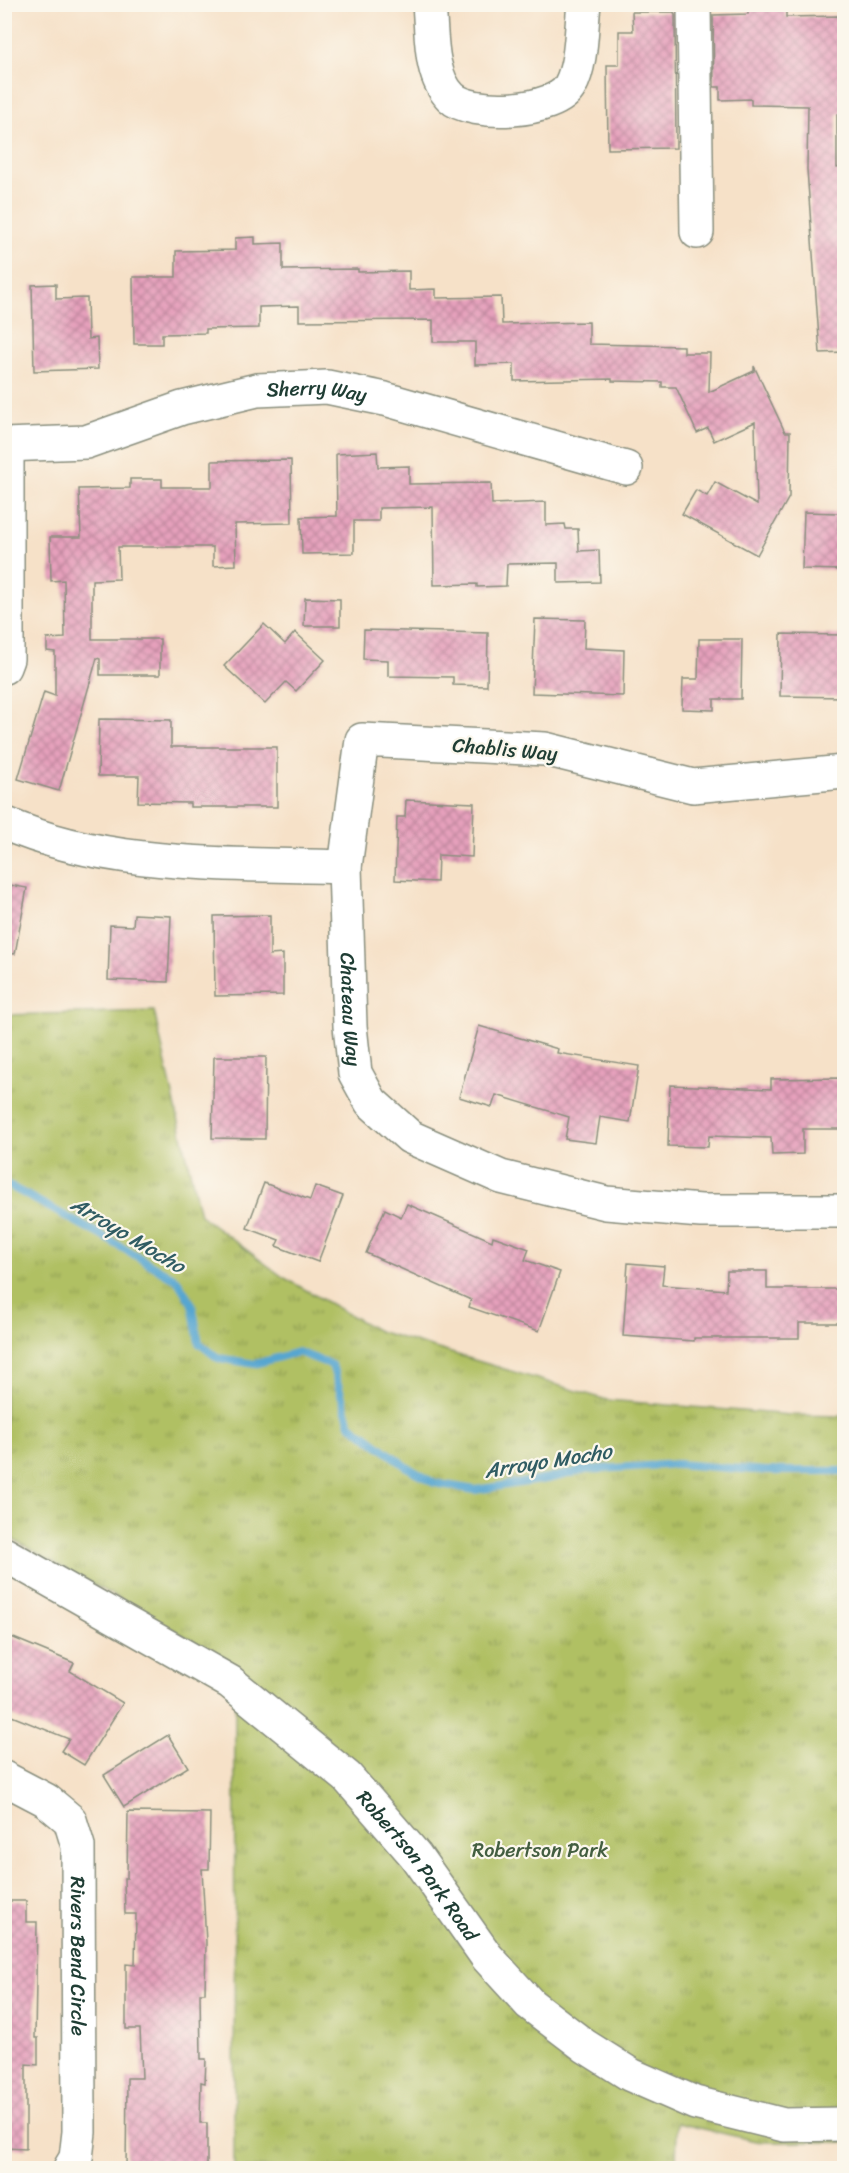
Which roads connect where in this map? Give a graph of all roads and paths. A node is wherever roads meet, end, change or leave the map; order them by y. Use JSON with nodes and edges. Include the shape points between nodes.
{"nodes":[{"id":1,"x":429,"y":4,"type":"edge"},
{"id":2,"x":584,"y":4,"type":"edge"},
{"id":3,"x":694,"y":4,"type":"edge"},
{"id":4,"x":697,"y":232,"type":"dead end"},
{"id":5,"x":6,"y":445,"type":"edge"},
{"id":6,"x":626,"y":468,"type":"dead end"},
{"id":7,"x":4,"y":667,"type":"edge"},
{"id":8,"x":844,"y":772,"type":"edge"},
{"id":9,"x":4,"y":823,"type":"edge"},
{"id":10,"x":345,"y":867,"type":"junction"},
{"id":11,"x":844,"y":1211,"type":"edge"},
{"id":12,"x":4,"y":1554,"type":"edge"},
{"id":13,"x":4,"y":1778,"type":"edge"},
{"id":14,"x":844,"y":2124,"type":"edge"},
{"id":15,"x":70,"y":2169,"type":"edge"}],
"edges":[{"from":1,"to":2,"type":"street","via":[[437,75],[452,98],[474,109],[532,108],[555,101],[570,88]]},
{"from":3,"to":4,"type":"street"},
{"from":5,"to":6,"type":"street","name":"Sherry Way","via":[[86,442],[182,408],[257,390],[327,387],[385,399]]},
{"from":5,"to":7,"type":"street"},
{"from":8,"to":10,"type":"street","name":"Chablis Way","via":[[693,786],[544,749],[362,740]]},
{"from":9,"to":10,"type":"street","via":[[88,850],[175,861]]},
{"from":10,"to":11,"type":"street","name":"Chateau Way","via":[[355,1073],[371,1102],[410,1137],[501,1177],[606,1203],[701,1211]]},
{"from":12,"to":14,"type":"street","name":"Robertson Park Road","via":[[230,1682],[347,1777],[415,1855],[487,1957],[530,2004],[585,2046],[632,2075],[695,2103],[784,2125]]},
{"from":13,"to":15,"type":"street","name":"Rivers Bend Circle","via":[[46,1800],[70,1820],[78,1846],[79,2132],[76,2158]]}]}
